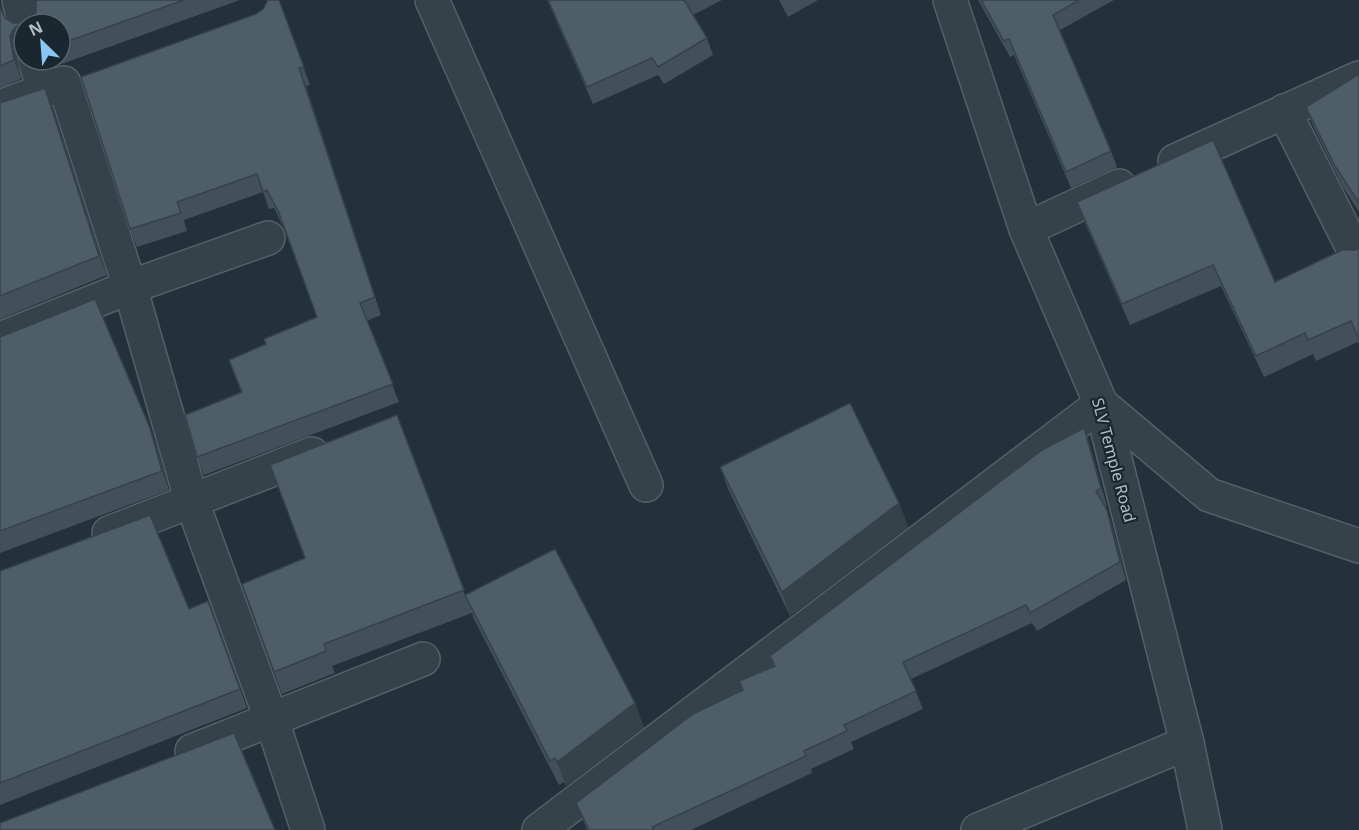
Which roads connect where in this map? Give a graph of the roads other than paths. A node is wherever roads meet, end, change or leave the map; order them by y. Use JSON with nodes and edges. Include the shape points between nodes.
{"nodes":[{"id":1,"x":432,"y":0,"type":"edge"},
{"id":2,"x":950,"y":0,"type":"edge"},
{"id":3,"x":96,"y":71,"type":"edge"},
{"id":4,"x":48,"y":78,"type":"edge"},
{"id":5,"x":1359,"y":78,"type":"edge"},
{"id":6,"x":0,"y":107,"type":"edge"},
{"id":7,"x":1284,"y":111,"type":"junction"},
{"id":8,"x":1026,"y":229,"type":"junction"},
{"id":9,"x":268,"y":238,"type":"dead end"},
{"id":10,"x":1356,"y":254,"type":"edge"},
{"id":11,"x":130,"y":287,"type":"junction"},
{"id":12,"x":0,"y":339,"type":"edge"},
{"id":13,"x":1101,"y":404,"type":"junction"},
{"id":14,"x":343,"y":442,"type":"edge"},
{"id":15,"x":646,"y":485,"type":"dead end"},
{"id":16,"x":192,"y":502,"type":"junction"},
{"id":17,"x":85,"y":542,"type":"edge"},
{"id":18,"x":1359,"y":546,"type":"edge"},
{"id":19,"x":423,"y":659,"type":"dead end"},
{"id":20,"x":273,"y":721,"type":"junction"},
{"id":21,"x":1187,"y":743,"type":"junction"},
{"id":22,"x":164,"y":762,"type":"edge"},
{"id":23,"x":308,"y":830,"type":"edge"},
{"id":24,"x":539,"y":830,"type":"edge"},
{"id":25,"x":978,"y":830,"type":"edge"},
{"id":26,"x":1205,"y":830,"type":"edge"}],
"edges":[{"from":1,"to":15,"type":"street"},
{"from":2,"to":8,"type":"street","name":"SLV Temple Road"},
{"from":3,"to":4,"type":"street"},
{"from":4,"to":6,"type":"street"},
{"from":4,"to":11,"type":"street"},
{"from":5,"to":7,"type":"street"},
{"from":7,"to":8,"type":"street"},
{"from":7,"to":10,"type":"street"},
{"from":8,"to":13,"type":"street","name":"SLV Temple Road"},
{"from":9,"to":11,"type":"street"},
{"from":11,"to":12,"type":"street"},
{"from":11,"to":16,"type":"street"},
{"from":13,"to":18,"type":"street","via":[[1209,495]]},
{"from":13,"to":21,"type":"street","name":"SLV Temple Road"},
{"from":13,"to":24,"type":"street"},
{"from":14,"to":16,"type":"street"},
{"from":16,"to":17,"type":"street"},
{"from":16,"to":20,"type":"street"},
{"from":19,"to":20,"type":"street"},
{"from":20,"to":22,"type":"street"},
{"from":20,"to":23,"type":"street"},
{"from":21,"to":25,"type":"street"},
{"from":21,"to":26,"type":"street","name":"SLV Temple Road"}]}
